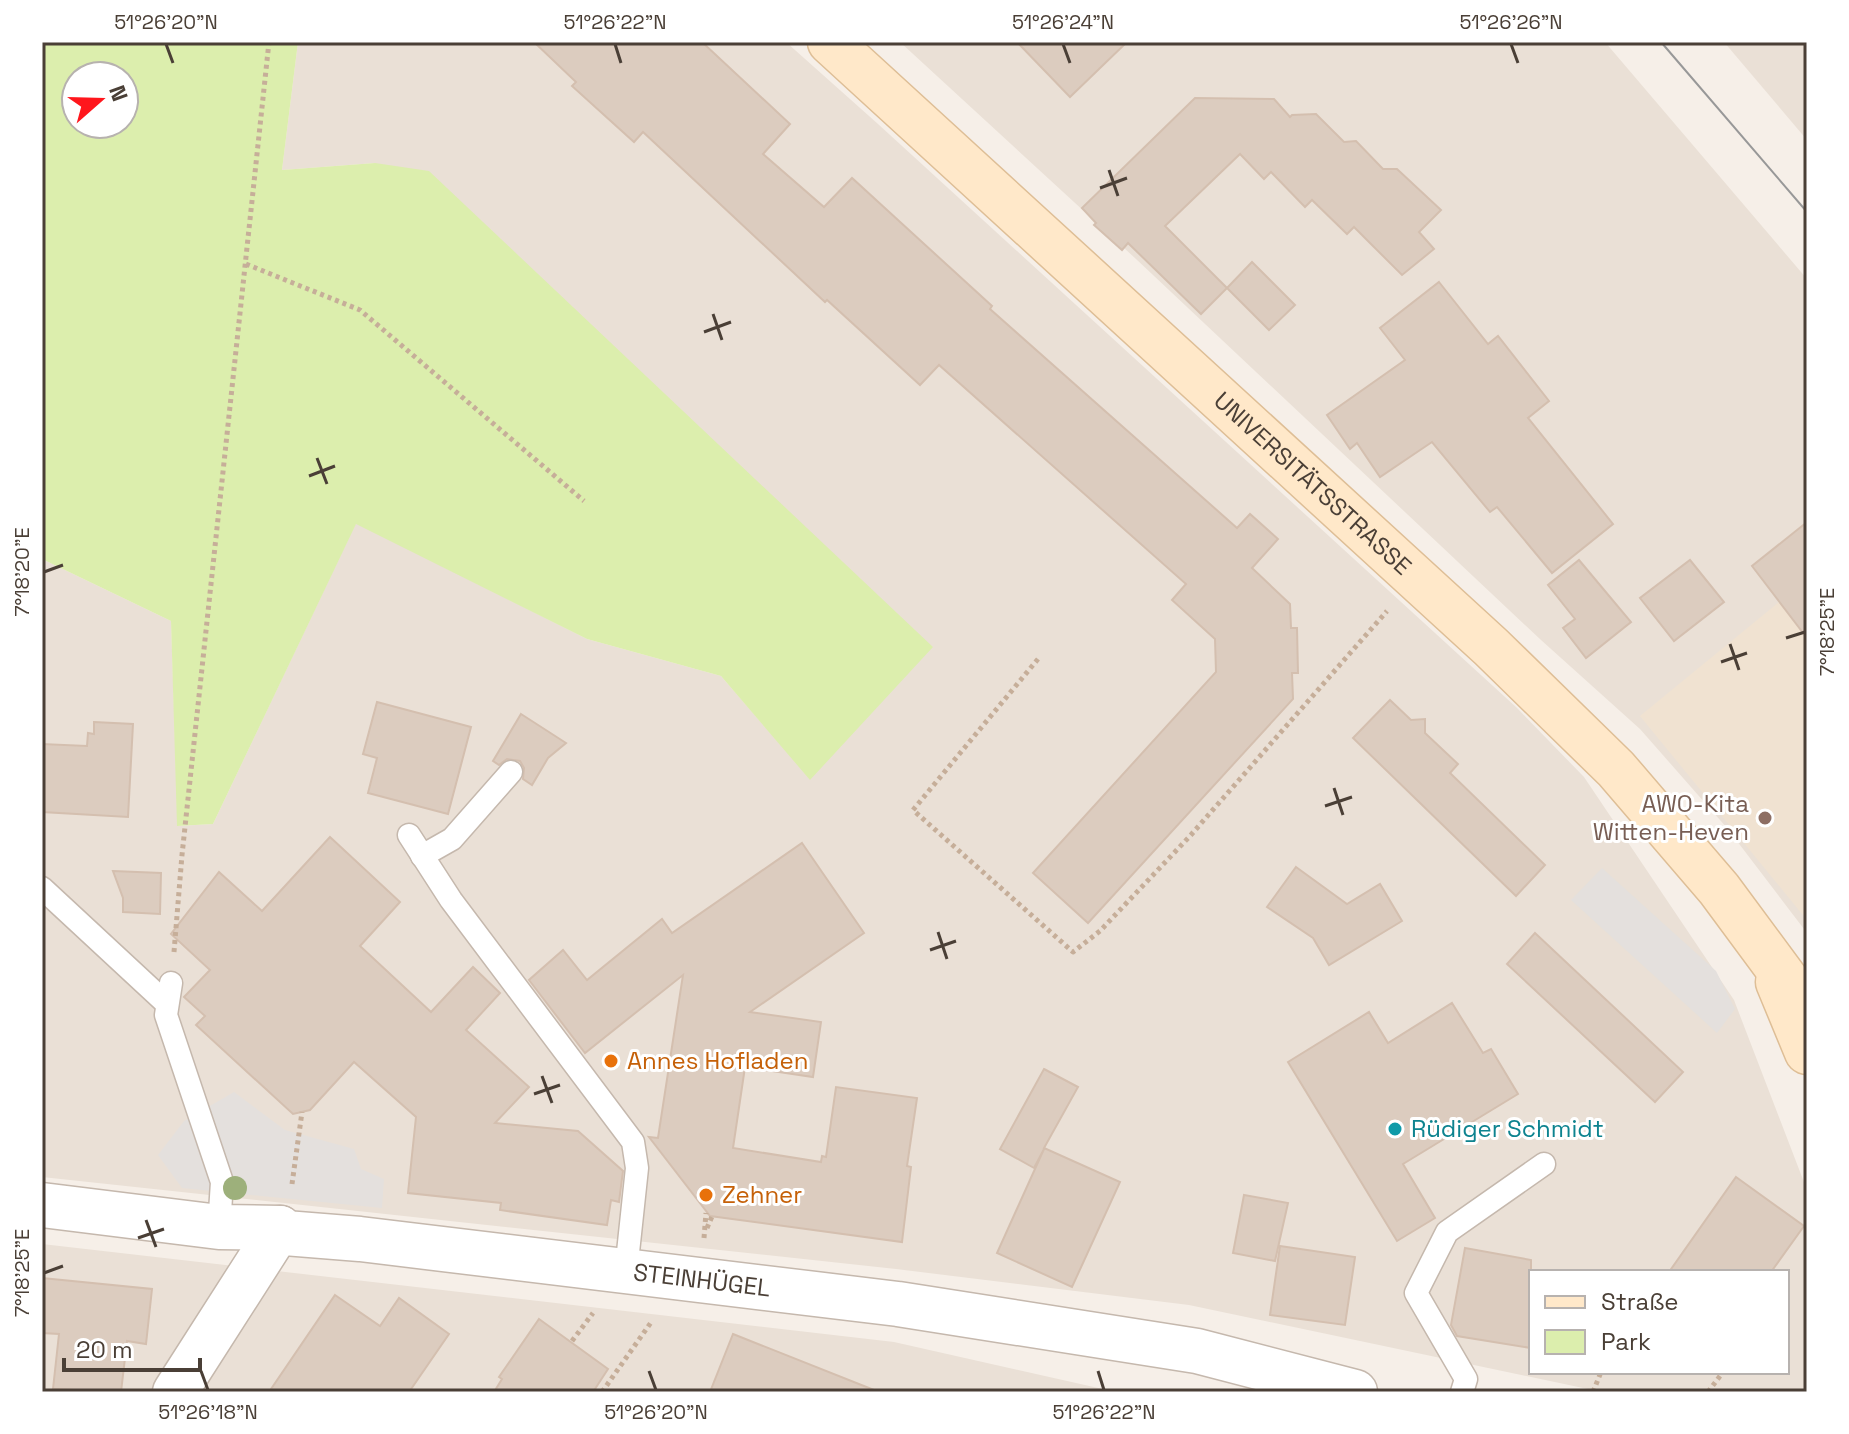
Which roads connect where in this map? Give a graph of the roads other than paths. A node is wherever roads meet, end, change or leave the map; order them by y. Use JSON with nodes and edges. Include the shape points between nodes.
{"nodes":[{"id":1,"x":830,"y":42,"type":"edge"},
{"id":2,"x":511,"y":772,"type":"dead end"},
{"id":3,"x":409,"y":835,"type":"dead end"},
{"id":4,"x":422,"y":856,"type":"junction"},
{"id":5,"x":42,"y":888,"type":"edge"},
{"id":6,"x":1767,"y":953,"type":"junction"},
{"id":7,"x":1807,"y":1008,"type":"edge"},
{"id":8,"x":1807,"y":1052,"type":"edge"},
{"id":9,"x":1544,"y":1164,"type":"dead end"},
{"id":10,"x":42,"y":1205,"type":"edge"},
{"id":11,"x":219,"y":1227,"type":"junction"},
{"id":12,"x":282,"y":1231,"type":"junction"},
{"id":13,"x":626,"y":1271,"type":"junction"},
{"id":14,"x":175,"y":1392,"type":"edge"},
{"id":15,"x":1355,"y":1392,"type":"edge"},
{"id":16,"x":1462,"y":1392,"type":"edge"}],
"edges":[{"from":1,"to":6,"type":"street","name":"UNIVERSITÄTSSTRASSE","via":[[1491,647],[1616,769]]},
{"from":2,"to":4,"type":"lane","via":[[452,839]]},
{"from":3,"to":4,"type":"lane"},
{"from":4,"to":13,"type":"lane","via":[[633,1142],[637,1168]]},
{"from":5,"to":11,"type":"lane","via":[[169,993],[166,1015],[222,1182]]},
{"from":6,"to":7,"type":"street","name":"UNIVERSITÄTSSTRASSE"},
{"from":6,"to":8,"type":"street","name":"UNIVERSITÄTSSTRASSE"},
{"from":9,"to":16,"type":"lane","via":[[1447,1232],[1416,1293],[1466,1379]]},
{"from":10,"to":11,"type":"street","name":"STEINHÜGEL"},
{"from":11,"to":12,"type":"street","name":"STEINHÜGEL"},
{"from":12,"to":13,"type":"street","name":"STEINHÜGEL"},
{"from":12,"to":14,"type":"street"},
{"from":13,"to":15,"type":"street","name":"STEINHÜGEL","via":[[898,1304],[1197,1351]]}]}
